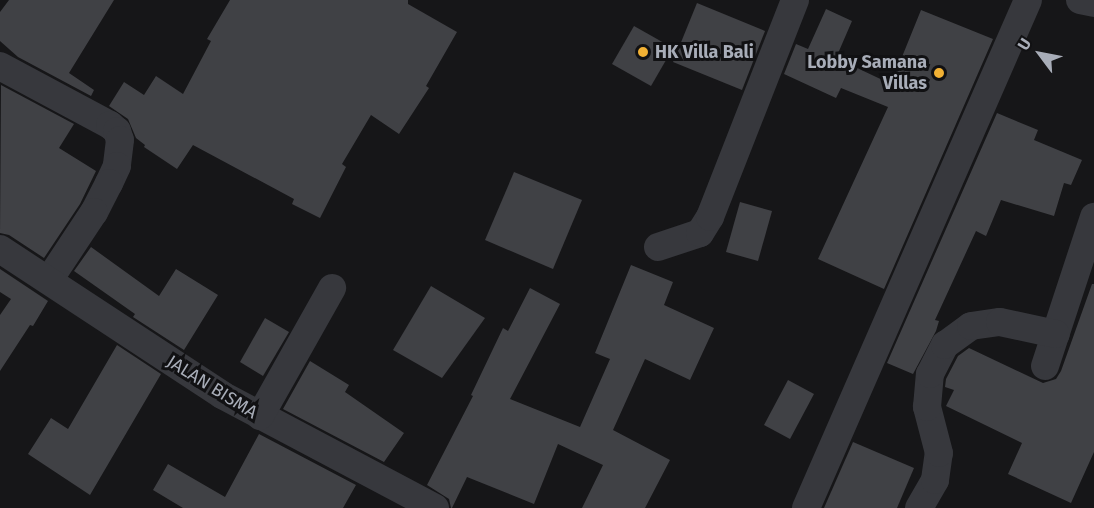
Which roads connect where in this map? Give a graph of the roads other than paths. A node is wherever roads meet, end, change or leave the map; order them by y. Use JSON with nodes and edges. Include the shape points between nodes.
{"nodes":[{"id":1,"x":795,"y":0,"type":"edge"},
{"id":2,"x":1028,"y":0,"type":"edge"},
{"id":3,"x":1080,"y":0,"type":"edge"},
{"id":4,"x":1094,"y":3,"type":"edge"},
{"id":5,"x":0,"y":66,"type":"edge"},
{"id":6,"x":1094,"y":217,"type":"edge"},
{"id":7,"x":658,"y":247,"type":"dead end"},
{"id":8,"x":0,"y":249,"type":"edge"},
{"id":9,"x":49,"y":280,"type":"junction"},
{"id":10,"x":332,"y":288,"type":"dead end"},
{"id":11,"x":1056,"y":334,"type":"junction"},
{"id":12,"x":1045,"y":366,"type":"dead end"},
{"id":13,"x":260,"y":416,"type":"junction"},
{"id":14,"x":435,"y":508,"type":"edge"},
{"id":15,"x":806,"y":508,"type":"edge"},
{"id":16,"x":919,"y":508,"type":"edge"}],
"edges":[{"from":1,"to":7,"type":"street","via":[[710,217],[700,233]]},
{"from":2,"to":15,"type":"street"},
{"from":3,"to":4,"type":"street"},
{"from":5,"to":9,"type":"street","via":[[110,125],[120,140],[110,183]]},
{"from":6,"to":11,"type":"street"},
{"from":8,"to":9,"type":"street","name":"JALAN BISMA"},
{"from":9,"to":13,"type":"street","name":"JALAN BISMA"},
{"from":10,"to":13,"type":"street"},
{"from":11,"to":12,"type":"street"},
{"from":11,"to":16,"type":"street","via":[[1000,322],[971,326],[945,345],[930,374],[927,407],[939,453],[935,480]]},
{"from":13,"to":14,"type":"street","name":"JALAN BISMA"}]}
